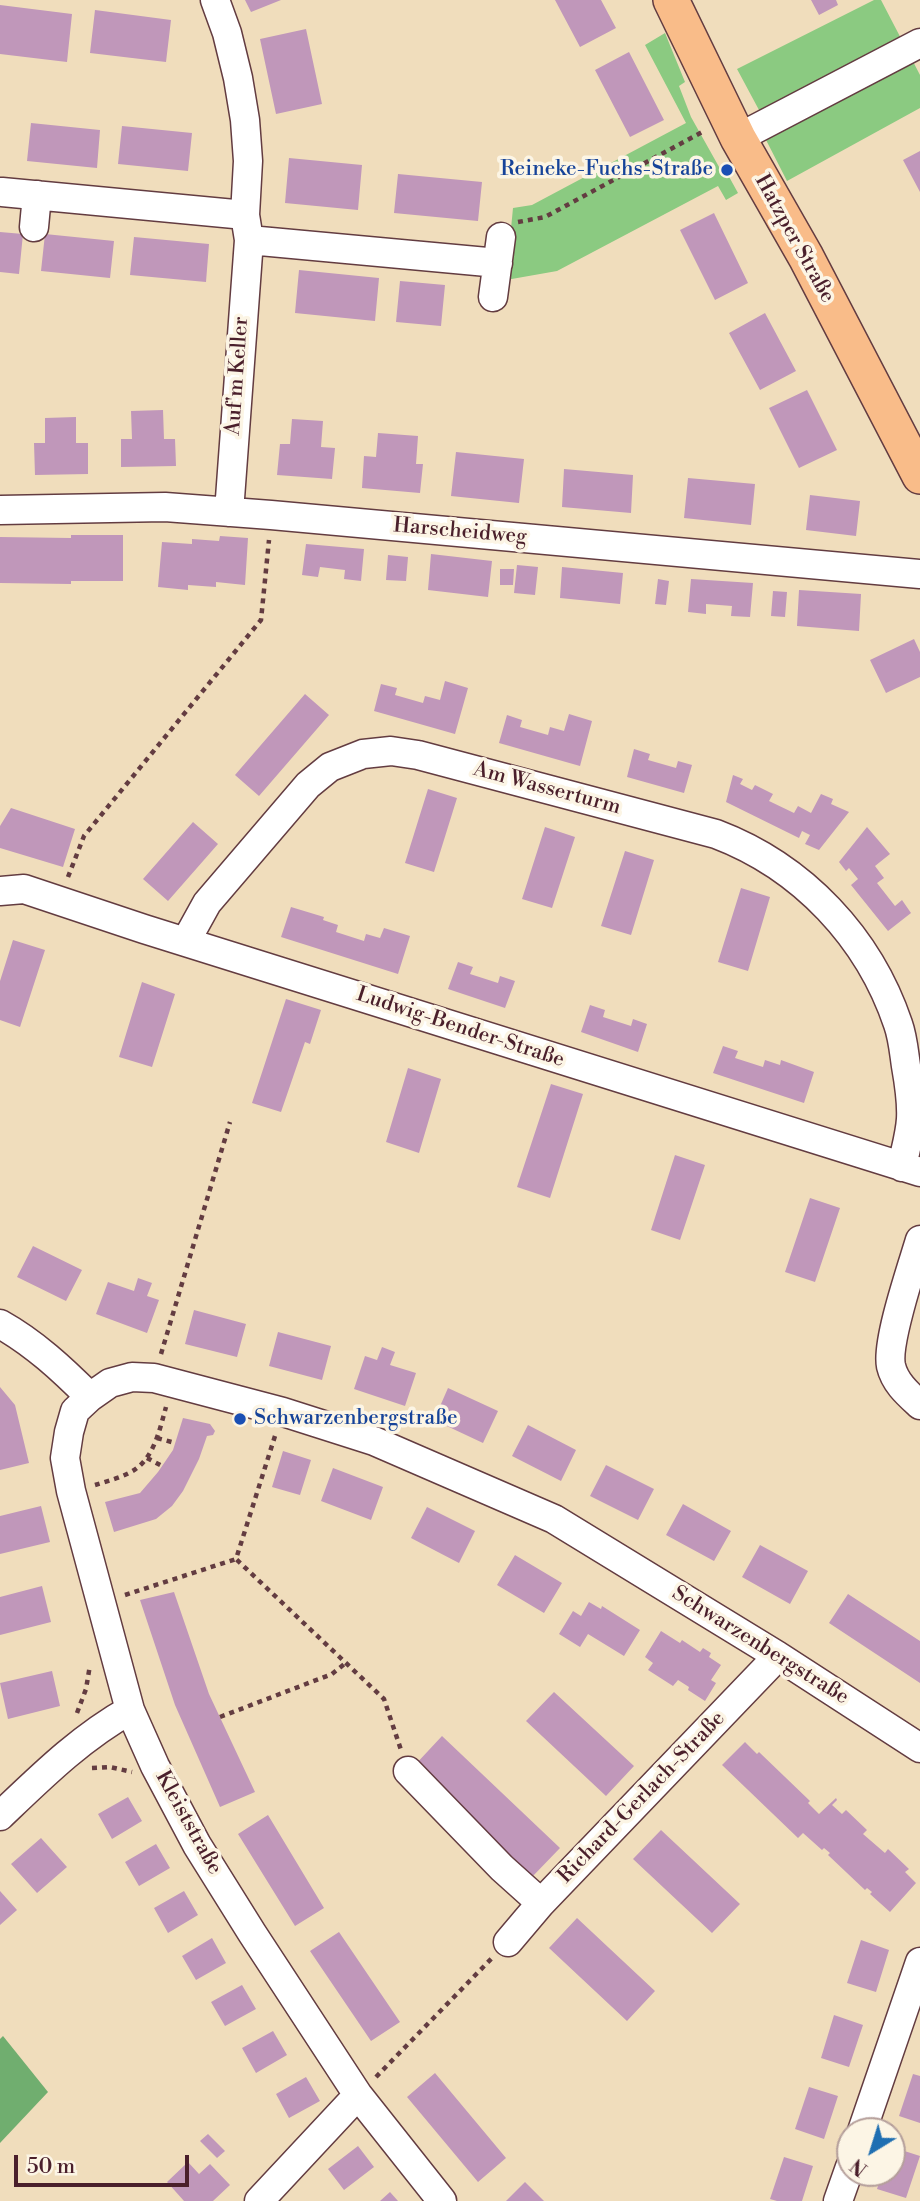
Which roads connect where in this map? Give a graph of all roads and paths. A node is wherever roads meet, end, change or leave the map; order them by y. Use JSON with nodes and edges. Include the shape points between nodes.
{"nodes":[{"id":1,"x":215,"y":0,"type":"edge"},
{"id":2,"x":671,"y":0,"type":"edge"},
{"id":3,"x":920,"y":43,"type":"edge"},
{"id":4,"x":704,"y":131,"type":"dead end"},
{"id":5,"x":738,"y":138,"type":"junction"},
{"id":6,"x":2,"y":192,"type":"dead end"},
{"id":7,"x":37,"y":195,"type":"junction"},
{"id":8,"x":34,"y":227,"type":"dead end"},
{"id":9,"x":247,"y":227,"type":"junction"},
{"id":10,"x":500,"y":250,"type":"junction"},
{"id":11,"x":493,"y":297,"type":"dead end"},
{"id":12,"x":920,"y":476,"type":"edge"},
{"id":13,"x":0,"y":510,"type":"edge"},
{"id":14,"x":229,"y":512,"type":"junction"},
{"id":15,"x":271,"y":515,"type":"junction"},
{"id":16,"x":920,"y":574,"type":"edge"},
{"id":17,"x":0,"y":891,"type":"edge"},
{"id":18,"x":60,"y":901,"type":"junction"},
{"id":19,"x":186,"y":941,"type":"junction"},
{"id":20,"x":910,"y":1022,"type":"edge"},
{"id":21,"x":229,"y":1122,"type":"dead end"},
{"id":22,"x":911,"y":1169,"type":"edge"},
{"id":23,"x":920,"y":1240,"type":"edge"},
{"id":24,"x":0,"y":1324,"type":"edge"},
{"id":25,"x":168,"y":1374,"type":"junction"},
{"id":26,"x":90,"y":1397,"type":"junction"},
{"id":27,"x":920,"y":1405,"type":"edge"},
{"id":28,"x":276,"y":1433,"type":"dead end"},
{"id":29,"x":157,"y":1437,"type":"junction"},
{"id":30,"x":175,"y":1443,"type":"dead end"},
{"id":31,"x":147,"y":1458,"type":"junction"},
{"id":32,"x":162,"y":1466,"type":"dead end"},
{"id":33,"x":98,"y":1485,"type":"dead end"},
{"id":34,"x":236,"y":1559,"type":"junction"},
{"id":35,"x":119,"y":1597,"type":"dead end"},
{"id":36,"x":111,"y":1645,"type":"junction"},
{"id":37,"x":778,"y":1656,"type":"junction"},
{"id":38,"x":346,"y":1662,"type":"junction"},
{"id":39,"x":130,"y":1710,"type":"junction"},
{"id":40,"x":76,"y":1715,"type":"dead end"},
{"id":41,"x":220,"y":1717,"type":"dead end"},
{"id":42,"x":920,"y":1748,"type":"edge"},
{"id":43,"x":155,"y":1766,"type":"junction"},
{"id":44,"x":88,"y":1768,"type":"dead end"},
{"id":45,"x":408,"y":1771,"type":"joint"},
{"id":46,"x":0,"y":1816,"type":"edge"},
{"id":47,"x":541,"y":1903,"type":"junction"},
{"id":48,"x":508,"y":1942,"type":"joint"},
{"id":49,"x":920,"y":1962,"type":"edge"},
{"id":50,"x":367,"y":2086,"type":"junction"},
{"id":51,"x":868,"y":2117,"type":"edge"},
{"id":52,"x":258,"y":2201,"type":"edge"},
{"id":53,"x":442,"y":2201,"type":"edge"}],
"edges":[{"from":1,"to":9,"type":"street","name":"Auf'm Keller","via":[[238,78],[244,120]]},
{"from":2,"to":5,"type":"main road","name":"Hatzper Straße"},
{"from":3,"to":5,"type":"street"},
{"from":4,"to":10,"type":"path","via":[[545,217],[517,222]]},
{"from":5,"to":12,"type":"main road","name":"Hatzper Straße"},
{"from":6,"to":7,"type":"street"},
{"from":7,"to":8,"type":"street"},
{"from":7,"to":9,"type":"street"},
{"from":9,"to":10,"type":"street"},
{"from":9,"to":14,"type":"street","name":"Auf'm Keller"},
{"from":10,"to":11,"type":"street"},
{"from":13,"to":14,"type":"street","name":"Harscheidweg"},
{"from":14,"to":15,"type":"street","name":"Harscheidweg"},
{"from":15,"to":16,"type":"street","name":"Harscheidweg"},
{"from":15,"to":18,"type":"path","via":[[261,620],[84,836]]},
{"from":17,"to":18,"type":"street","name":"Ludwig-Bender-Straße","via":[[24,889]]},
{"from":18,"to":19,"type":"street","name":"Ludwig-Bender-Straße"},
{"from":19,"to":20,"type":"street","name":"Am Wasserturm","via":[[207,903],[308,785],[330,767],[363,754],[391,751],[520,781],[738,843],[805,885],[836,915]]},
{"from":19,"to":22,"type":"street","name":"Ludwig-Bender-Straße"},
{"from":20,"to":22,"type":"street","name":"Am Wasserturm"},
{"from":21,"to":25,"type":"path"},
{"from":23,"to":27,"type":"street","via":[[890,1347],[891,1367],[901,1387]]},
{"from":24,"to":26,"type":"street","via":[[57,1364]]},
{"from":25,"to":26,"type":"street","name":"Kleiststraße","via":[[110,1383]]},
{"from":25,"to":29,"type":"path"},
{"from":25,"to":37,"type":"street","name":"Schwarzenbergstraße","via":[[374,1441],[554,1519]]},
{"from":26,"to":36,"type":"street","name":"Kleiststraße","via":[[75,1411],[65,1458]]},
{"from":28,"to":34,"type":"path"},
{"from":29,"to":30,"type":"path"},
{"from":29,"to":31,"type":"path"},
{"from":31,"to":32,"type":"path"},
{"from":31,"to":33,"type":"path","via":[[136,1469]]},
{"from":34,"to":35,"type":"path"},
{"from":34,"to":38,"type":"path"},
{"from":36,"to":39,"type":"street","name":"Kleiststraße"},
{"from":36,"to":40,"type":"path","via":[[94,1650]]},
{"from":37,"to":42,"type":"street","name":"Schwarzenbergstraße"},
{"from":37,"to":47,"type":"street","name":"Richard-Gerlach-Straße"},
{"from":38,"to":41,"type":"path","via":[[332,1674]]},
{"from":38,"to":45,"type":"path","via":[[384,1699]]},
{"from":39,"to":43,"type":"street","name":"Kleiststraße"},
{"from":39,"to":46,"type":"street","via":[[70,1751]]},
{"from":43,"to":44,"type":"path","via":[[137,1773]]},
{"from":43,"to":50,"type":"street","name":"Kleiststraße","via":[[225,1889]]},
{"from":45,"to":47,"type":"street"},
{"from":47,"to":48,"type":"street","name":"Richard-Gerlach-Straße"},
{"from":48,"to":50,"type":"path"},
{"from":49,"to":51,"type":"street"},
{"from":50,"to":52,"type":"street"},
{"from":50,"to":53,"type":"street","name":"Kleiststraße"}]}
